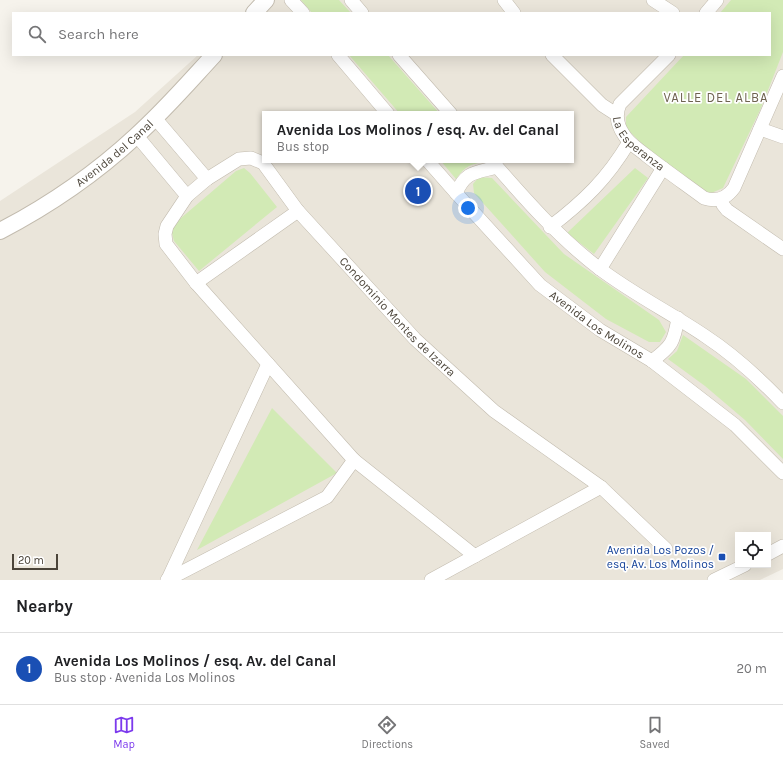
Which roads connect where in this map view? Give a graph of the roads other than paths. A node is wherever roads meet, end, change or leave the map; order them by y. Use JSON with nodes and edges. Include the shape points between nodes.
{"nodes":[{"id":1,"x":266,"y":0,"type":"edge"},
{"id":2,"x":291,"y":0,"type":"edge"},
{"id":3,"x":351,"y":0,"type":"edge"},
{"id":4,"x":504,"y":0,"type":"edge"},
{"id":5,"x":653,"y":0,"type":"edge"},
{"id":6,"x":716,"y":0,"type":"edge"},
{"id":7,"x":255,"y":12,"type":"edge"},
{"id":8,"x":302,"y":12,"type":"edge"},
{"id":9,"x":361,"y":12,"type":"edge"},
{"id":10,"x":513,"y":12,"type":"edge"},
{"id":11,"x":671,"y":12,"type":"edge"},
{"id":12,"x":707,"y":12,"type":"edge"},
{"id":13,"x":213,"y":56,"type":"edge"},
{"id":14,"x":339,"y":56,"type":"edge"},
{"id":15,"x":400,"y":56,"type":"edge"},
{"id":16,"x":553,"y":56,"type":"edge"},
{"id":17,"x":668,"y":56,"type":"edge"},
{"id":18,"x":783,"y":76,"type":"edge"},
{"id":19,"x":385,"y":111,"type":"edge"},
{"id":20,"x":447,"y":111,"type":"edge"},
{"id":21,"x":616,"y":114,"type":"junction"},
{"id":22,"x":155,"y":118,"type":"junction"},
{"id":23,"x":760,"y":129,"type":"junction"},
{"id":24,"x":137,"y":136,"type":"junction"},
{"id":25,"x":783,"y":137,"type":"edge"},
{"id":26,"x":629,"y":142,"type":"junction"},
{"id":27,"x":262,"y":163,"type":"edge"},
{"id":28,"x":263,"y":163,"type":"edge"},
{"id":29,"x":430,"y":163,"type":"edge"},
{"id":30,"x":494,"y":163,"type":"edge"},
{"id":31,"x":663,"y":168,"type":"junction"},
{"id":32,"x":207,"y":178,"type":"junction"},
{"id":33,"x":456,"y":194,"type":"junction"},
{"id":34,"x":187,"y":196,"type":"junction"},
{"id":35,"x":721,"y":199,"type":"junction"},
{"id":36,"x":298,"y":211,"type":"junction"},
{"id":37,"x":550,"y":226,"type":"junction"},
{"id":38,"x":0,"y":231,"type":"edge"},
{"id":39,"x":783,"y":249,"type":"edge"},
{"id":40,"x":600,"y":269,"type":"junction"},
{"id":41,"x":196,"y":283,"type":"junction"},
{"id":42,"x":678,"y":318,"type":"junction"},
{"id":43,"x":652,"y":360,"type":"junction"},
{"id":44,"x":268,"y":364,"type":"junction"},
{"id":45,"x":783,"y":403,"type":"edge"},
{"id":46,"x":354,"y":460,"type":"junction"},
{"id":47,"x":783,"y":473,"type":"edge"},
{"id":48,"x":601,"y":487,"type":"junction"},
{"id":49,"x":783,"y":546,"type":"edge"},
{"id":50,"x":666,"y":549,"type":"dead end"},
{"id":51,"x":771,"y":552,"type":"edge"},
{"id":52,"x":475,"y":556,"type":"junction"},
{"id":53,"x":739,"y":568,"type":"edge"},
{"id":54,"x":167,"y":580,"type":"edge"},
{"id":55,"x":431,"y":580,"type":"edge"},
{"id":56,"x":714,"y":580,"type":"edge"}],
"edges":[{"from":1,"to":7,"type":"street"},
{"from":2,"to":8,"type":"street"},
{"from":3,"to":9,"type":"street"},
{"from":4,"to":10,"type":"street"},
{"from":5,"to":11,"type":"street"},
{"from":6,"to":12,"type":"street"},
{"from":13,"to":22,"type":"street","name":"Avenida del Canal"},
{"from":14,"to":19,"type":"street"},
{"from":15,"to":20,"type":"street"},
{"from":16,"to":21,"type":"street","name":"La Esperanza","via":[[602,105]]},
{"from":17,"to":21,"type":"street","via":[[620,104]]},
{"from":18,"to":23,"type":"street"},
{"from":21,"to":26,"type":"street","name":"La Esperanza","via":[[619,127]]},
{"from":22,"to":24,"type":"street","name":"Avenida del Canal"},
{"from":22,"to":32,"type":"street"},
{"from":23,"to":25,"type":"street"},
{"from":23,"to":35,"type":"street","via":[[734,188]]},
{"from":24,"to":34,"type":"street"},
{"from":24,"to":38,"type":"street","name":"Avenida del Canal","via":[[54,201]]},
{"from":26,"to":31,"type":"street","name":"La Esperanza"},
{"from":26,"to":37,"type":"street","via":[[596,188]]},
{"from":27,"to":32,"type":"street","name":"Condominio Montes de Izarra","via":[[251,158],[239,159]]},
{"from":28,"to":36,"type":"street","name":"Condominio Montes de Izarra"},
{"from":29,"to":33,"type":"street","name":"Avenida Los Molinos"},
{"from":30,"to":33,"type":"street","via":[[472,173],[461,182]]},
{"from":30,"to":37,"type":"street"},
{"from":31,"to":35,"type":"street","name":"La Esperanza","via":[[704,198]]},
{"from":31,"to":40,"type":"street"},
{"from":32,"to":34,"type":"street","name":"Condominio Montes de Izarra"},
{"from":33,"to":43,"type":"street","name":"Avenida Los Molinos","via":[[540,285],[600,330]]},
{"from":34,"to":41,"type":"street","name":"Condominio Montes de Izarra","via":[[167,226],[166,244]]},
{"from":35,"to":39,"type":"street","via":[[727,210]]},
{"from":36,"to":41,"type":"street"},
{"from":36,"to":48,"type":"street","name":"Condominio Montes de Izarra","via":[[415,338],[494,411]]},
{"from":37,"to":40,"type":"street"},
{"from":40,"to":42,"type":"street"},
{"from":41,"to":44,"type":"street","name":"Condominio Montes de Izarra"},
{"from":42,"to":43,"type":"street","via":[[675,337],[668,349]]},
{"from":42,"to":45,"type":"street","via":[[730,354]]},
{"from":43,"to":47,"type":"street","name":"Avenida Los Molinos","via":[[736,425]]},
{"from":44,"to":46,"type":"street","name":"Condominio Montes de Izarra"},
{"from":44,"to":54,"type":"street"},
{"from":46,"to":52,"type":"street","name":"Condominio Montes de Izarra"},
{"from":46,"to":54,"type":"street","via":[[327,497]]},
{"from":48,"to":50,"type":"street","name":"Condominio Montes de Izarra"},
{"from":48,"to":52,"type":"street"},
{"from":49,"to":51,"type":"street"},
{"from":52,"to":55,"type":"street"},
{"from":53,"to":56,"type":"street"}]}
